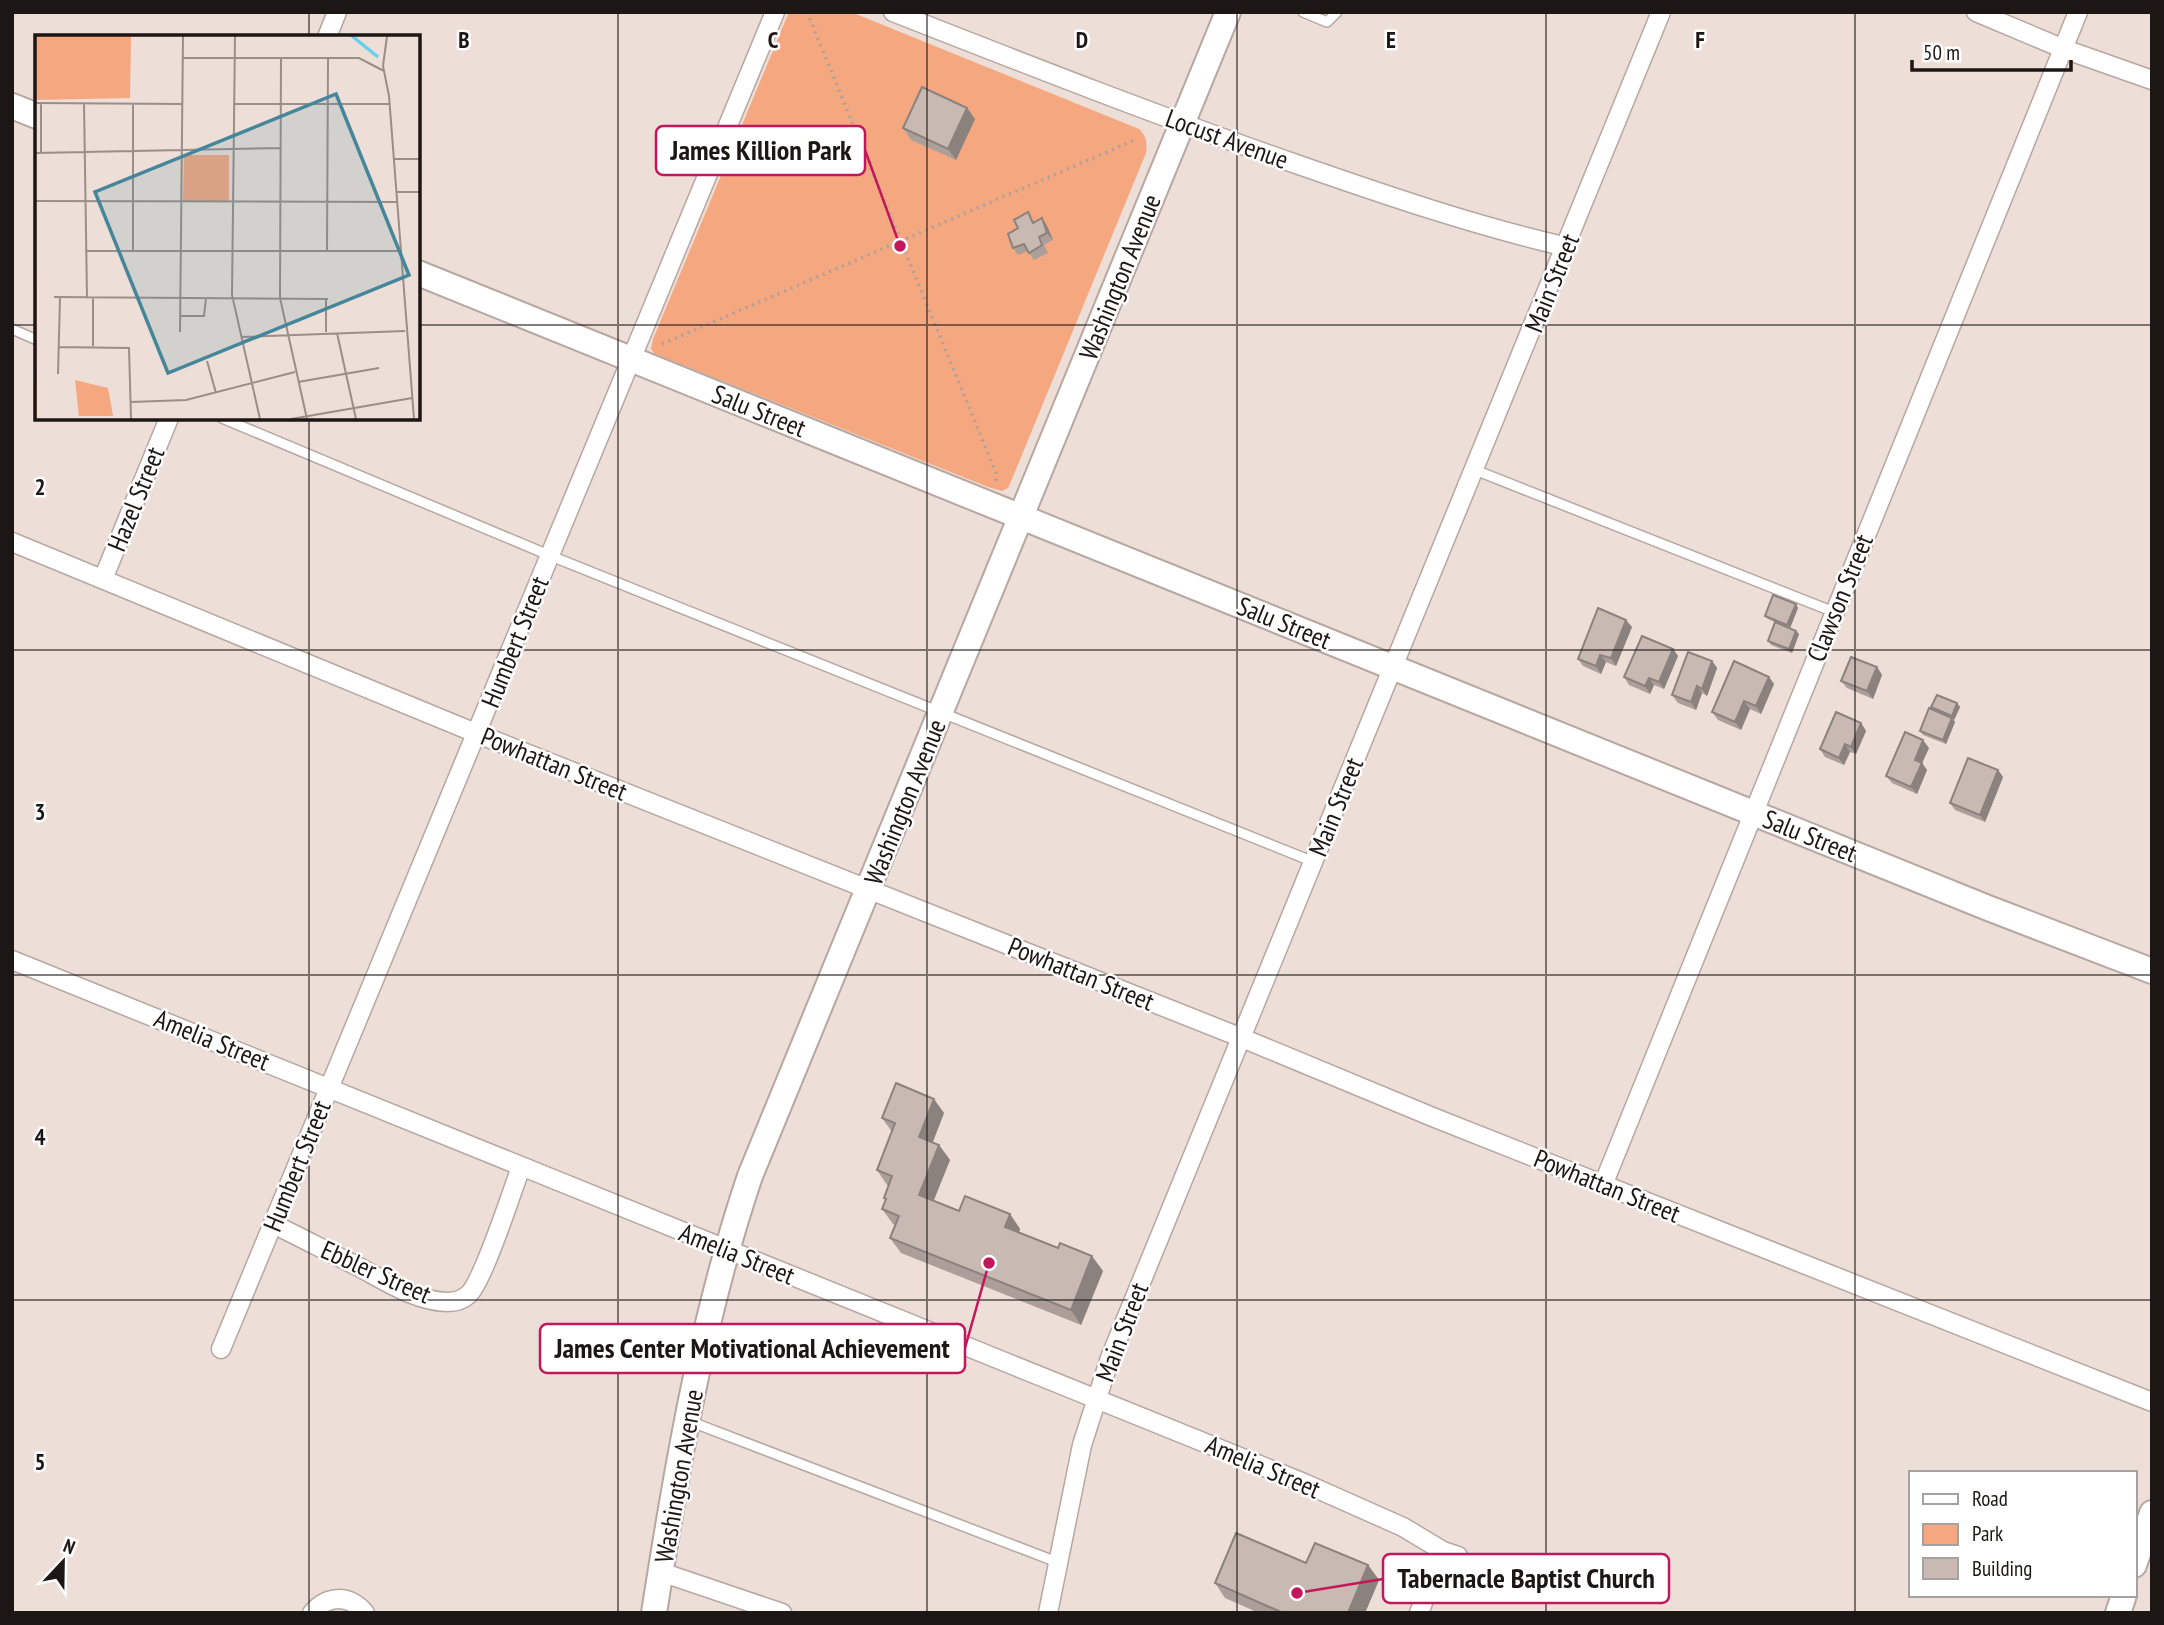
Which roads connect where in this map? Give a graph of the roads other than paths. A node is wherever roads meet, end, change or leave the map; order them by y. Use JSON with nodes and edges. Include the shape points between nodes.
{"nodes":[{"id":1,"x":337,"y":12,"type":"edge"},
{"id":2,"x":775,"y":12,"type":"edge"},
{"id":3,"x":893,"y":12,"type":"edge"},
{"id":4,"x":1228,"y":12,"type":"edge"},
{"id":5,"x":1303,"y":12,"type":"edge"},
{"id":6,"x":1337,"y":12,"type":"edge"},
{"id":7,"x":1661,"y":12,"type":"edge"},
{"id":8,"x":1976,"y":12,"type":"edge"},
{"id":9,"x":2078,"y":12,"type":"edge"},
{"id":10,"x":328,"y":35,"type":"edge"},
{"id":11,"x":2064,"y":49,"type":"junction"},
{"id":12,"x":2152,"y":80,"type":"edge"},
{"id":13,"x":12,"y":106,"type":"edge"},
{"id":14,"x":35,"y":115,"type":"edge"},
{"id":15,"x":1183,"y":125,"type":"junction"},
{"id":16,"x":1567,"y":247,"type":"junction"},
{"id":17,"x":420,"y":274,"type":"edge"},
{"id":18,"x":12,"y":329,"type":"edge"},
{"id":19,"x":35,"y":339,"type":"edge"},
{"id":20,"x":632,"y":359,"type":"junction"},
{"id":21,"x":168,"y":420,"type":"edge"},
{"id":22,"x":227,"y":420,"type":"edge"},
{"id":23,"x":1475,"y":470,"type":"junction"},
{"id":24,"x":1022,"y":518,"type":"junction"},
{"id":25,"x":12,"y":542,"type":"edge"},
{"id":26,"x":551,"y":556,"type":"junction"},
{"id":27,"x":103,"y":579,"type":"junction"},
{"id":28,"x":1834,"y":612,"type":"junction"},
{"id":29,"x":1394,"y":667,"type":"junction"},
{"id":30,"x":942,"y":711,"type":"junction"},
{"id":31,"x":478,"y":734,"type":"junction"},
{"id":32,"x":1753,"y":812,"type":"junction"},
{"id":33,"x":1314,"y":862,"type":"junction"},
{"id":34,"x":869,"y":890,"type":"junction"},
{"id":35,"x":12,"y":960,"type":"edge"},
{"id":36,"x":2152,"y":971,"type":"edge"},
{"id":37,"x":1242,"y":1038,"type":"junction"},
{"id":38,"x":329,"y":1088,"type":"junction"},
{"id":39,"x":521,"y":1167,"type":"junction"},
{"id":40,"x":1603,"y":1185,"type":"junction"},
{"id":41,"x":273,"y":1224,"type":"junction"},
{"id":42,"x":726,"y":1251,"type":"junction"},
{"id":43,"x":221,"y":1349,"type":"dead end"},
{"id":44,"x":1096,"y":1398,"type":"junction"},
{"id":45,"x":2152,"y":1402,"type":"edge"},
{"id":46,"x":688,"y":1421,"type":"junction"},
{"id":47,"x":2152,"y":1513,"type":"edge"},
{"id":48,"x":2136,"y":1559,"type":"edge"},
{"id":49,"x":1057,"y":1562,"type":"junction"},
{"id":50,"x":661,"y":1572,"type":"junction"},
{"id":51,"x":312,"y":1613,"type":"edge"},
{"id":52,"x":365,"y":1613,"type":"edge"},
{"id":53,"x":654,"y":1613,"type":"edge"},
{"id":54,"x":782,"y":1613,"type":"edge"},
{"id":55,"x":1048,"y":1613,"type":"edge"},
{"id":56,"x":1419,"y":1613,"type":"edge"}],
"edges":[{"from":1,"to":10,"type":"street"},
{"from":2,"to":20,"type":"street","name":"Humbert Street"},
{"from":3,"to":15,"type":"street","name":"Locust Avenue"},
{"from":4,"to":15,"type":"street","name":"Washington Avenue"},
{"from":5,"to":6,"type":"lane","via":[[1327,22]]},
{"from":7,"to":16,"type":"street","name":"Main Street"},
{"from":8,"to":11,"type":"street"},
{"from":9,"to":11,"type":"street","name":"Clawson Street"},
{"from":11,"to":12,"type":"street"},
{"from":11,"to":28,"type":"street","name":"Clawson Street"},
{"from":13,"to":14,"type":"street"},
{"from":15,"to":16,"type":"street","name":"Locust Avenue","via":[[1492,229]]},
{"from":15,"to":24,"type":"street","name":"Washington Avenue"},
{"from":16,"to":23,"type":"street","name":"Main Street"},
{"from":17,"to":20,"type":"street","name":"Salu Street"},
{"from":18,"to":19,"type":"lane"},
{"from":20,"to":24,"type":"street","name":"Salu Street"},
{"from":20,"to":26,"type":"street","name":"Humbert Street"},
{"from":21,"to":27,"type":"street","name":"Hazel Street"},
{"from":22,"to":26,"type":"lane"},
{"from":23,"to":28,"type":"lane"},
{"from":23,"to":29,"type":"street","name":"Main Street"},
{"from":24,"to":29,"type":"street","name":"Salu Street"},
{"from":24,"to":30,"type":"street","name":"Washington Avenue"},
{"from":25,"to":27,"type":"street","name":"Powhattan Street"},
{"from":26,"to":30,"type":"lane"},
{"from":26,"to":31,"type":"street","name":"Humbert Street"},
{"from":27,"to":31,"type":"street","name":"Powhattan Street"},
{"from":28,"to":32,"type":"street","name":"Clawson Street"},
{"from":29,"to":32,"type":"street","name":"Salu Street"},
{"from":29,"to":33,"type":"street","name":"Main Street"},
{"from":30,"to":33,"type":"lane"},
{"from":30,"to":34,"type":"street","name":"Washington Avenue"},
{"from":31,"to":34,"type":"street","name":"Powhattan Street"},
{"from":31,"to":38,"type":"street","name":"Humbert Street"},
{"from":32,"to":36,"type":"street","name":"Salu Street"},
{"from":32,"to":40,"type":"street","name":"Clawson Street"},
{"from":33,"to":37,"type":"street","name":"Main Street"},
{"from":34,"to":37,"type":"street","name":"Powhattan Street"},
{"from":34,"to":42,"type":"street","name":"Washington Avenue","via":[[755,1164]]},
{"from":35,"to":38,"type":"street","name":"Amelia Street"},
{"from":37,"to":40,"type":"street","name":"Powhattan Street"},
{"from":37,"to":44,"type":"street","name":"Main Street"},
{"from":38,"to":39,"type":"street","name":"Amelia Street"},
{"from":38,"to":41,"type":"street","name":"Humbert Street"},
{"from":39,"to":41,"type":"street","name":"Ebbler Street","via":[[472,1291],[454,1301],[423,1297],[391,1284]]},
{"from":39,"to":42,"type":"street","name":"Amelia Street"},
{"from":40,"to":45,"type":"street","name":"Powhattan Street"},
{"from":41,"to":43,"type":"street","name":"Humbert Street"},
{"from":42,"to":44,"type":"street","name":"Amelia Street"},
{"from":42,"to":46,"type":"street","name":"Washington Avenue"},
{"from":44,"to":49,"type":"street","name":"Main Street"},
{"from":44,"to":56,"type":"street","name":"Amelia Street","via":[[1304,1483],[1450,1553]]},
{"from":46,"to":49,"type":"lane"},
{"from":46,"to":50,"type":"street","name":"Washington Avenue"},
{"from":47,"to":48,"type":"street"},
{"from":49,"to":55,"type":"street","name":"Main Street"},
{"from":50,"to":53,"type":"street","name":"Washington Avenue"},
{"from":50,"to":54,"type":"street"},
{"from":51,"to":52,"type":"street","via":[[337,1598],[357,1604]]}]}
